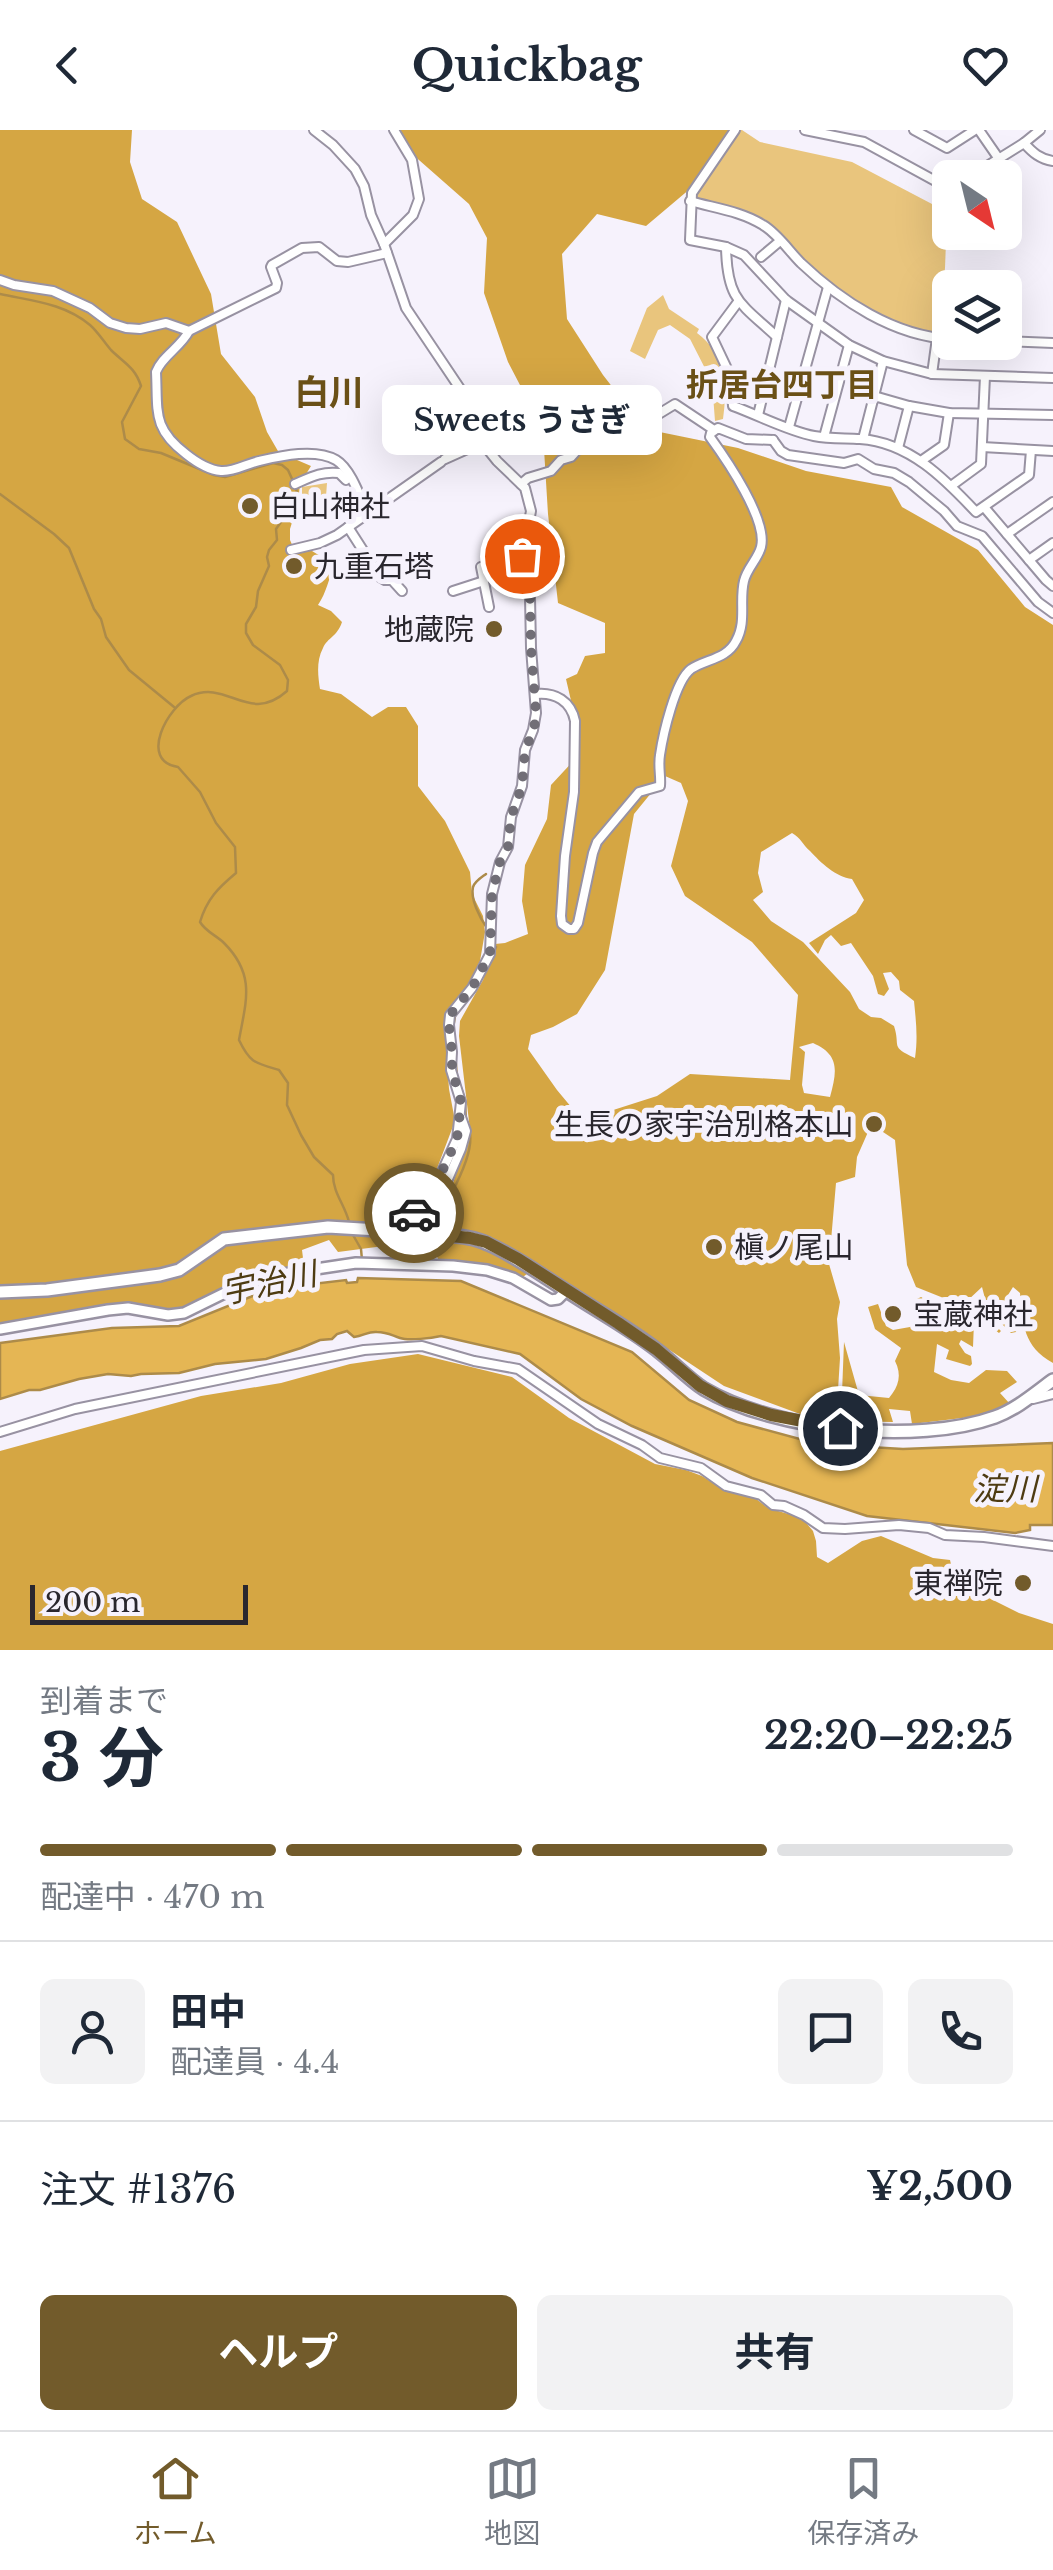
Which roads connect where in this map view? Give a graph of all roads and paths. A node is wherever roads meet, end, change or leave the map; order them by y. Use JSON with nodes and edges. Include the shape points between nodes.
{"nodes":[{"id":1,"x":314,"y":130,"type":"edge"},
{"id":2,"x":394,"y":130,"type":"edge"},
{"id":3,"x":735,"y":130,"type":"edge"},
{"id":4,"x":805,"y":130,"type":"edge"},
{"id":5,"x":868,"y":130,"type":"edge"},
{"id":6,"x":914,"y":130,"type":"edge"},
{"id":7,"x":977,"y":130,"type":"edge"},
{"id":8,"x":1040,"y":130,"type":"edge"},
{"id":9,"x":864,"y":142,"type":"junction"},
{"id":10,"x":1024,"y":143,"type":"junction"},
{"id":11,"x":999,"y":158,"type":"junction"},
{"id":12,"x":996,"y":160,"type":"edge"},
{"id":13,"x":1053,"y":161,"type":"edge"},
{"id":14,"x":932,"y":179,"type":"edge"},
{"id":15,"x":690,"y":201,"type":"junction"},
{"id":16,"x":780,"y":241,"type":"junction"},
{"id":17,"x":726,"y":247,"type":"junction"},
{"id":18,"x":386,"y":249,"type":"junction"},
{"id":19,"x":757,"y":261,"type":"junction"},
{"id":20,"x":0,"y":280,"type":"edge"},
{"id":21,"x":828,"y":286,"type":"junction"},
{"id":22,"x":786,"y":300,"type":"junction"},
{"id":23,"x":738,"y":302,"type":"junction"},
{"id":24,"x":817,"y":323,"type":"junction"},
{"id":25,"x":188,"y":331,"type":"junction"},
{"id":26,"x":777,"y":337,"type":"junction"},
{"id":27,"x":932,"y":337,"type":"edge"},
{"id":28,"x":1022,"y":342,"type":"edge"},
{"id":29,"x":1053,"y":343,"type":"edge"},
{"id":30,"x":849,"y":345,"type":"junction"},
{"id":31,"x":883,"y":360,"type":"junction"},
{"id":32,"x":934,"y":360,"type":"edge"},
{"id":33,"x":932,"y":374,"type":"junction"},
{"id":34,"x":985,"y":376,"type":"junction"},
{"id":35,"x":1053,"y":378,"type":"edge"},
{"id":36,"x":874,"y":396,"type":"junction"},
{"id":37,"x":909,"y":406,"type":"junction"},
{"id":38,"x":983,"y":412,"type":"junction"},
{"id":39,"x":949,"y":413,"type":"junction"},
{"id":40,"x":758,"y":415,"type":"junction"},
{"id":41,"x":1053,"y":415,"type":"edge"},
{"id":42,"x":785,"y":425,"type":"junction"},
{"id":43,"x":714,"y":430,"type":"junction"},
{"id":44,"x":824,"y":438,"type":"junction"},
{"id":45,"x":863,"y":439,"type":"junction"},
{"id":46,"x":485,"y":440,"type":"junction"},
{"id":47,"x":773,"y":440,"type":"junction"},
{"id":48,"x":982,"y":447,"type":"junction"},
{"id":49,"x":898,"y":448,"type":"junction"},
{"id":50,"x":1031,"y":450,"type":"junction"},
{"id":51,"x":1053,"y":451,"type":"edge"},
{"id":52,"x":921,"y":461,"type":"junction"},
{"id":53,"x":295,"y":484,"type":"dead end"},
{"id":54,"x":521,"y":484,"type":"junction"},
{"id":55,"x":952,"y":486,"type":"junction"},
{"id":56,"x":1053,"y":502,"type":"edge"},
{"id":57,"x":984,"y":507,"type":"junction"},
{"id":58,"x":365,"y":508,"type":"junction"},
{"id":59,"x":348,"y":527,"type":"junction"},
{"id":60,"x":1007,"y":534,"type":"junction"},
{"id":61,"x":1053,"y":543,"type":"edge"},
{"id":62,"x":290,"y":550,"type":"dead end"},
{"id":63,"x":522,"y":559,"type":"junction"},
{"id":64,"x":1029,"y":560,"type":"junction"},
{"id":65,"x":484,"y":581,"type":"junction"},
{"id":66,"x":1053,"y":586,"type":"edge"},
{"id":67,"x":402,"y":591,"type":"dead end"},
{"id":68,"x":453,"y":591,"type":"dead end"},
{"id":69,"x":489,"y":607,"type":"dead end"},
{"id":70,"x":1053,"y":612,"type":"edge"},
{"id":71,"x":536,"y":694,"type":"junction"},
{"id":72,"x":460,"y":1115,"type":"junction"},
{"id":73,"x":408,"y":1232,"type":"junction"},
{"id":74,"x":424,"y":1265,"type":"junction"},
{"id":75,"x":566,"y":1290,"type":"junction"},
{"id":76,"x":0,"y":1292,"type":"edge"},
{"id":77,"x":0,"y":1329,"type":"edge"},
{"id":78,"x":1053,"y":1380,"type":"edge"},
{"id":79,"x":1053,"y":1394,"type":"edge"},
{"id":80,"x":1028,"y":1398,"type":"junction"},
{"id":81,"x":0,"y":1432,"type":"edge"},
{"id":82,"x":1048,"y":1545,"type":"edge"}],
"edges":[{"from":1,"to":18,"type":"street","via":[[355,169]]},
{"from":2,"to":18,"type":"street","via":[[412,160],[419,200]]},
{"from":3,"to":15,"type":"street"},
{"from":4,"to":9,"type":"street"},
{"from":5,"to":9,"type":"street"},
{"from":6,"to":7,"type":"street","via":[[947,148]]},
{"from":7,"to":11,"type":"street"},
{"from":8,"to":10,"type":"street"},
{"from":9,"to":14,"type":"street"},
{"from":10,"to":11,"type":"street"},
{"from":10,"to":13,"type":"street"},
{"from":11,"to":12,"type":"street"},
{"from":15,"to":16,"type":"street","via":[[741,214]]},
{"from":15,"to":17,"type":"street","via":[[690,240]]},
{"from":16,"to":19,"type":"street"},
{"from":16,"to":21,"type":"street"},
{"from":17,"to":19,"type":"street"},
{"from":17,"to":23,"type":"street"},
{"from":18,"to":25,"type":"street","via":[[337,262],[320,247],[302,248],[272,264],[276,288]]},
{"from":18,"to":46,"type":"street","via":[[406,308],[469,402]]},
{"from":19,"to":22,"type":"street"},
{"from":20,"to":25,"type":"street","via":[[53,292],[110,324],[140,329],[166,323]]},
{"from":21,"to":24,"type":"street"},
{"from":21,"to":27,"type":"street","via":[[882,322]]},
{"from":22,"to":24,"type":"street"},
{"from":22,"to":26,"type":"street"},
{"from":23,"to":26,"type":"street"},
{"from":23,"to":40,"type":"street","via":[[712,337],[732,377],[733,406]]},
{"from":24,"to":30,"type":"street"},
{"from":24,"to":42,"type":"street"},
{"from":25,"to":58,"type":"street","via":[[156,372],[160,428],[172,444],[216,470],[286,456],[337,460]]},
{"from":26,"to":40,"type":"street"},
{"from":28,"to":29,"type":"street"},
{"from":30,"to":31,"type":"street"},
{"from":30,"to":44,"type":"street"},
{"from":31,"to":33,"type":"street"},
{"from":31,"to":36,"type":"street"},
{"from":32,"to":33,"type":"street"},
{"from":33,"to":34,"type":"street"},
{"from":34,"to":35,"type":"street"},
{"from":34,"to":38,"type":"street"},
{"from":36,"to":37,"type":"street"},
{"from":36,"to":45,"type":"street"},
{"from":37,"to":39,"type":"street"},
{"from":37,"to":49,"type":"street"},
{"from":38,"to":39,"type":"street"},
{"from":38,"to":41,"type":"street"},
{"from":38,"to":48,"type":"street"},
{"from":39,"to":52,"type":"street","via":[[944,445]]},
{"from":40,"to":42,"type":"street"},
{"from":42,"to":44,"type":"street"},
{"from":42,"to":47,"type":"street"},
{"from":43,"to":47,"type":"street"},
{"from":43,"to":54,"type":"street","via":[[675,404],[626,434],[604,424],[572,457]]},
{"from":43,"to":71,"type":"street","via":[[710,437],[760,523],[760,549],[744,580],[741,629],[729,651],[681,682],[660,756],[660,786],[639,792],[597,842],[582,911],[570,930],[561,916],[574,792],[574,714],[560,697]]},
{"from":44,"to":45,"type":"street"},
{"from":45,"to":49,"type":"street"},
{"from":46,"to":54,"type":"street"},
{"from":46,"to":58,"type":"street"},
{"from":47,"to":70,"type":"street","via":[[788,456],[858,459],[909,482],[957,526],[982,536]]},
{"from":48,"to":50,"type":"street"},
{"from":48,"to":55,"type":"street","via":[[981,464]]},
{"from":49,"to":52,"type":"street"},
{"from":50,"to":51,"type":"street"},
{"from":50,"to":57,"type":"street","via":[[1030,475]]},
{"from":52,"to":55,"type":"street"},
{"from":53,"to":58,"type":"street","via":[[339,472]]},
{"from":54,"to":63,"type":"street","via":[[531,510]]},
{"from":55,"to":57,"type":"street","via":[[976,512]]},
{"from":56,"to":60,"type":"street"},
{"from":57,"to":60,"type":"street"},
{"from":58,"to":59,"type":"street"},
{"from":59,"to":62,"type":"street"},
{"from":59,"to":67,"type":"street","via":[[380,577]]},
{"from":60,"to":64,"type":"street"},
{"from":61,"to":64,"type":"street"},
{"from":63,"to":65,"type":"street","via":[[481,567]]},
{"from":63,"to":71,"type":"street"},
{"from":64,"to":66,"type":"street"},
{"from":65,"to":68,"type":"street"},
{"from":65,"to":69,"type":"street"},
{"from":71,"to":72,"type":"street","via":[[522,786],[492,894],[490,954],[450,1015]]},
{"from":72,"to":73,"type":"street","via":[[457,1139],[433,1191],[408,1220]]},
{"from":72,"to":74,"type":"street","via":[[466,1131],[461,1150],[418,1234]]},
{"from":73,"to":75,"type":"main road","bridge":true,"via":[[486,1242]]},
{"from":73,"to":76,"type":"main road","via":[[304,1229],[224,1239],[160,1275]]},
{"from":74,"to":75,"type":"street","via":[[487,1270],[552,1300]]},
{"from":74,"to":77,"type":"street","via":[[356,1263],[276,1274],[184,1313],[128,1308]]},
{"from":75,"to":80,"type":"main road","via":[[700,1386],[771,1415],[840,1428],[932,1428],[998,1416]]},
{"from":78,"to":80,"type":"main road"},
{"from":79,"to":80,"type":"street"},
{"from":81,"to":82,"type":"street","via":[[75,1409],[364,1350],[422,1346],[518,1370],[660,1458],[701,1468],[726,1486],[761,1494],[823,1528],[899,1525]]}]}
